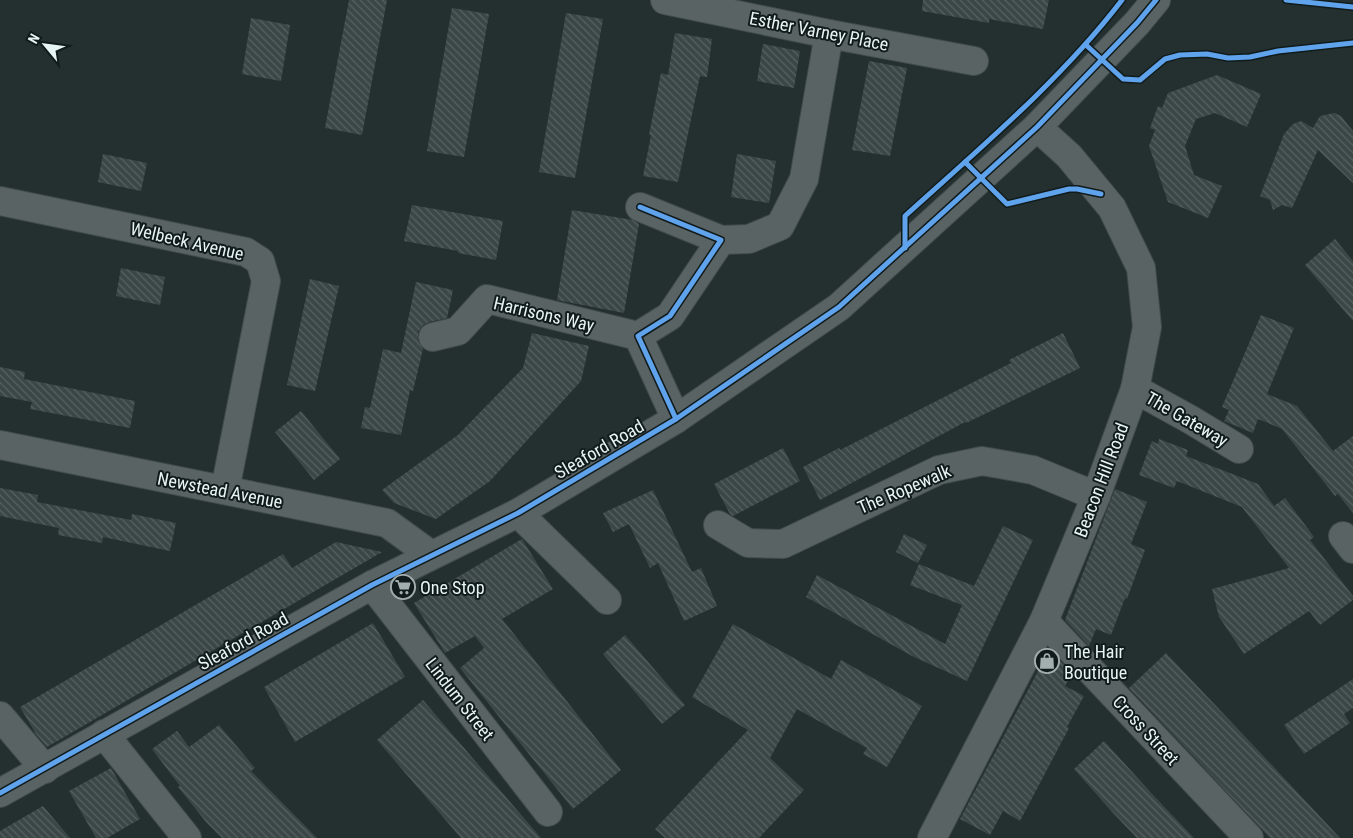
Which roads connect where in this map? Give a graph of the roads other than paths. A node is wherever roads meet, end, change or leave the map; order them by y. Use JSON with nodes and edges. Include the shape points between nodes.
{"nodes":[{"id":1,"x":665,"y":0,"type":"edge"},
{"id":2,"x":1156,"y":0,"type":"edge"},
{"id":3,"x":829,"y":34,"type":"junction"},
{"id":4,"x":974,"y":61,"type":"dead end"},
{"id":5,"x":1037,"y":127,"type":"junction"},
{"id":6,"x":0,"y":201,"type":"edge"},
{"id":7,"x":640,"y":207,"type":"dead end"},
{"id":8,"x":720,"y":240,"type":"junction"},
{"id":9,"x":434,"y":336,"type":"dead end"},
{"id":10,"x":638,"y":336,"type":"junction"},
{"id":11,"x":1135,"y":389,"type":"junction"},
{"id":12,"x":676,"y":419,"type":"junction"},
{"id":13,"x":0,"y":445,"type":"edge"},
{"id":14,"x":1239,"y":449,"type":"dead end"},
{"id":15,"x":225,"y":490,"type":"junction"},
{"id":16,"x":1096,"y":496,"type":"junction"},
{"id":17,"x":518,"y":513,"type":"junction"},
{"id":18,"x":718,"y":525,"type":"dead end"},
{"id":19,"x":431,"y":555,"type":"junction"},
{"id":20,"x":372,"y":585,"type":"junction"},
{"id":21,"x":608,"y":600,"type":"dead end"},
{"id":22,"x":1044,"y":621,"type":"junction"},
{"id":23,"x":0,"y":716,"type":"edge"},
{"id":24,"x":104,"y":734,"type":"junction"},
{"id":25,"x":45,"y":769,"type":"junction"},
{"id":26,"x":0,"y":793,"type":"edge"},
{"id":27,"x":548,"y":812,"type":"dead end"},
{"id":28,"x":187,"y":838,"type":"edge"},
{"id":29,"x":932,"y":838,"type":"edge"},
{"id":30,"x":1248,"y":838,"type":"edge"}],
"edges":[{"from":1,"to":3,"type":"street","name":"Esther Varney Place"},
{"from":2,"to":5,"type":"street","name":"Sleaford Road"},
{"from":3,"to":4,"type":"street","name":"Esther Varney Place"},
{"from":3,"to":8,"type":"street","via":[[804,179],[780,226],[749,239]]},
{"from":5,"to":11,"type":"street","name":"Beacon Hill Road","via":[[1069,156],[1112,208],[1141,268],[1147,327]]},
{"from":5,"to":12,"type":"street","name":"Sleaford Road","via":[[839,307]]},
{"from":6,"to":15,"type":"street","name":"Welbeck Avenue","via":[[246,252],[260,261],[266,281]]},
{"from":7,"to":8,"type":"street"},
{"from":8,"to":10,"type":"street","via":[[670,316]]},
{"from":9,"to":10,"type":"street","name":"Harrisons Way","via":[[458,331],[487,299]]},
{"from":10,"to":12,"type":"street"},
{"from":11,"to":14,"type":"street","name":"The Gateway"},
{"from":11,"to":16,"type":"street","name":"Beacon Hill Road"},
{"from":12,"to":17,"type":"street","name":"Sleaford Road"},
{"from":13,"to":15,"type":"street","name":"Newstead Avenue"},
{"from":15,"to":19,"type":"street","name":"Newstead Avenue","via":[[387,523]]},
{"from":16,"to":18,"type":"street","name":"The Ropewalk","via":[[1034,470],[982,461],[939,470],[783,544],[748,542]]},
{"from":16,"to":22,"type":"street","name":"Beacon Hill Road"},
{"from":17,"to":19,"type":"street","name":"Sleaford Road"},
{"from":17,"to":21,"type":"street"},
{"from":19,"to":20,"type":"street","name":"Sleaford Road"},
{"from":20,"to":24,"type":"street","name":"Sleaford Road"},
{"from":20,"to":27,"type":"street","name":"Lindum Street"},
{"from":22,"to":29,"type":"street","name":"Beacon Hill Road"},
{"from":22,"to":30,"type":"street","name":"Cross Street"},
{"from":23,"to":25,"type":"street"},
{"from":24,"to":25,"type":"street","name":"Sleaford Road"},
{"from":24,"to":28,"type":"street"},
{"from":25,"to":26,"type":"street","name":"Sleaford Road"}]}
